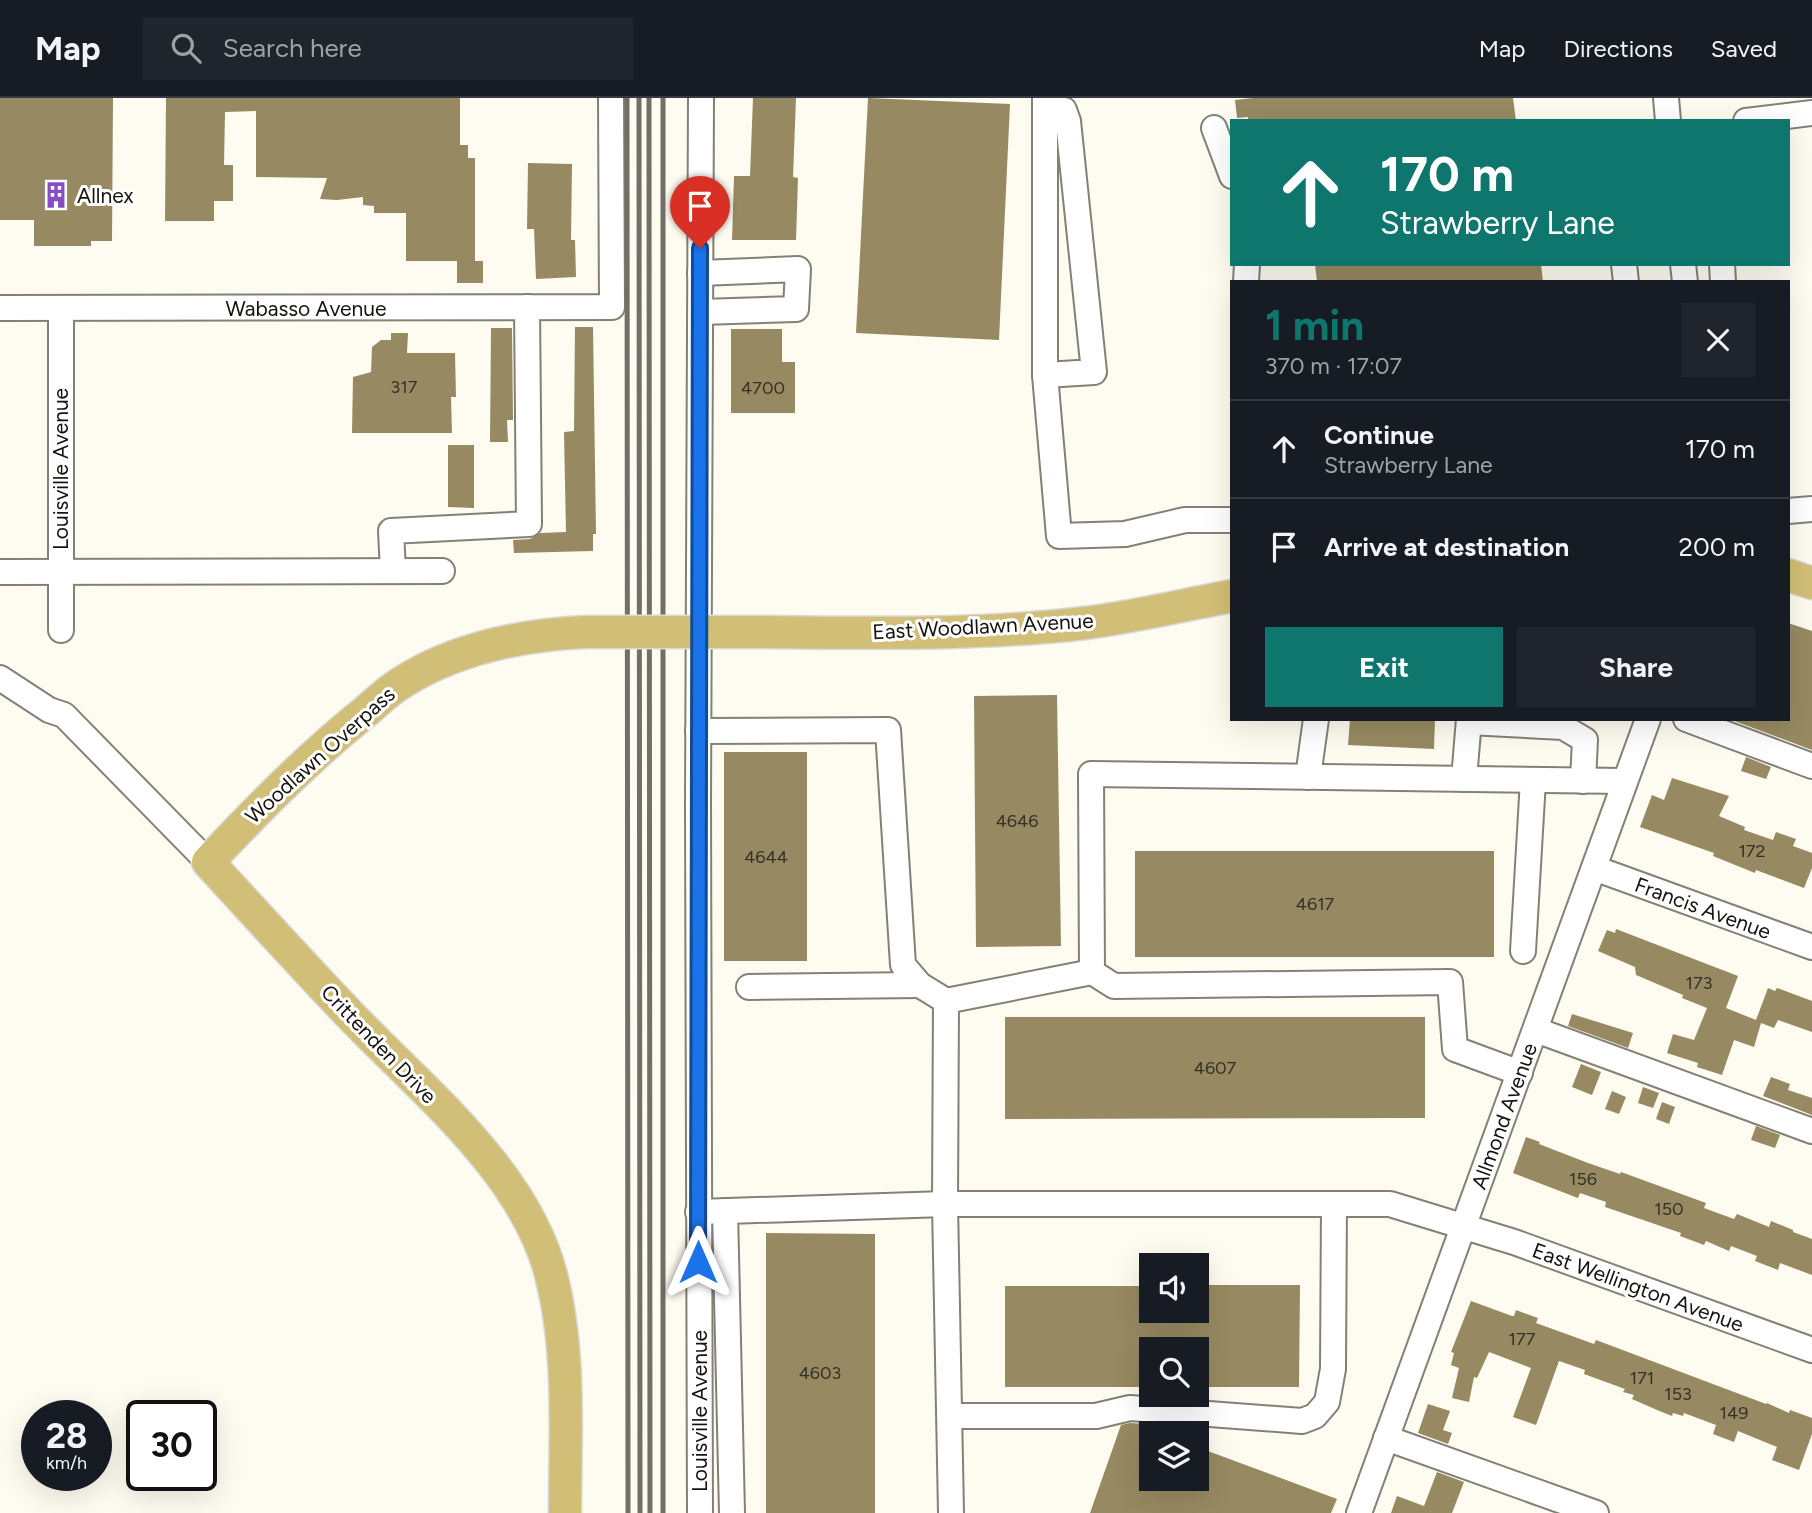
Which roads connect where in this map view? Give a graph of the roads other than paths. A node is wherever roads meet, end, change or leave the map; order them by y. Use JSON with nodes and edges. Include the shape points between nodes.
{"nodes":[{"id":1,"x":611,"y":98,"type":"edge"},
{"id":2,"x":701,"y":98,"type":"edge"},
{"id":3,"x":1666,"y":98,"type":"edge"},
{"id":4,"x":1045,"y":103,"type":"edge"},
{"id":5,"x":1812,"y":113,"type":"edge"},
{"id":6,"x":1668,"y":119,"type":"edge"},
{"id":7,"x":1762,"y":119,"type":"edge"},
{"id":8,"x":1214,"y":128,"type":"dead end"},
{"id":9,"x":1230,"y":171,"type":"edge"},
{"id":10,"x":700,"y":273,"type":"junction"},
{"id":11,"x":527,"y":307,"type":"junction"},
{"id":12,"x":0,"y":308,"type":"edge"},
{"id":13,"x":61,"y":309,"type":"junction"},
{"id":14,"x":701,"y":312,"type":"junction"},
{"id":15,"x":1045,"y":375,"type":"junction"},
{"id":16,"x":1812,"y":509,"type":"edge"},
{"id":17,"x":1790,"y":511,"type":"edge"},
{"id":18,"x":1230,"y":520,"type":"edge"},
{"id":19,"x":442,"y":570,"type":"dead end"},
{"id":20,"x":393,"y":571,"type":"junction"},
{"id":21,"x":0,"y":572,"type":"edge"},
{"id":22,"x":60,"y":573,"type":"junction"},
{"id":23,"x":1790,"y":576,"type":"edge"},
{"id":24,"x":1812,"y":583,"type":"edge"},
{"id":25,"x":1230,"y":596,"type":"edge"},
{"id":26,"x":61,"y":630,"type":"dead end"},
{"id":27,"x":732,"y":632,"type":"joint"},
{"id":28,"x":0,"y":678,"type":"edge"},
{"id":29,"x":1316,"y":721,"type":"edge"},
{"id":30,"x":1469,"y":721,"type":"edge"},
{"id":31,"x":1482,"y":721,"type":"edge"},
{"id":32,"x":1647,"y":721,"type":"edge"},
{"id":33,"x":1691,"y":721,"type":"edge"},
{"id":34,"x":698,"y":731,"type":"junction"},
{"id":35,"x":1812,"y":766,"type":"edge"},
{"id":36,"x":1308,"y":777,"type":"junction"},
{"id":37,"x":1464,"y":779,"type":"junction"},
{"id":38,"x":1533,"y":780,"type":"junction"},
{"id":39,"x":1583,"y":780,"type":"junction"},
{"id":40,"x":1625,"y":781,"type":"junction"},
{"id":41,"x":208,"y":862,"type":"junction"},
{"id":42,"x":1594,"y":868,"type":"junction"},
{"id":43,"x":1812,"y":947,"type":"edge"},
{"id":44,"x":1523,"y":951,"type":"dead end"},
{"id":45,"x":1092,"y":972,"type":"junction"},
{"id":46,"x":920,"y":985,"type":"junction"},
{"id":47,"x":749,"y":987,"type":"dead end"},
{"id":48,"x":946,"y":1001,"type":"junction"},
{"id":49,"x":1536,"y":1030,"type":"junction"},
{"id":50,"x":1520,"y":1073,"type":"junction"},
{"id":51,"x":1812,"y":1131,"type":"edge"},
{"id":52,"x":945,"y":1204,"type":"junction"},
{"id":53,"x":1334,"y":1204,"type":"junction"},
{"id":54,"x":698,"y":1212,"type":"junction"},
{"id":55,"x":725,"y":1212,"type":"junction"},
{"id":56,"x":1463,"y":1227,"type":"junction"},
{"id":57,"x":1812,"y":1350,"type":"edge"},
{"id":58,"x":950,"y":1416,"type":"junction"},
{"id":59,"x":1387,"y":1438,"type":"junction"},
{"id":60,"x":565,"y":1513,"type":"edge"},
{"id":61,"x":699,"y":1513,"type":"edge"},
{"id":62,"x":732,"y":1513,"type":"edge"},
{"id":63,"x":951,"y":1513,"type":"edge"},
{"id":64,"x":1359,"y":1513,"type":"edge"},
{"id":65,"x":1596,"y":1513,"type":"edge"}],
"edges":[{"from":1,"to":11,"type":"street","name":"Wabasso Avenue","via":[[612,307]]},
{"from":2,"to":10,"type":"street","name":"Louisville Avenue"},
{"from":3,"to":6,"type":"street"},
{"from":4,"to":15,"type":"street"},
{"from":4,"to":15,"type":"street","via":[[1064,110],[1068,121],[1094,372]]},
{"from":5,"to":7,"type":"street"},
{"from":8,"to":9,"type":"street"},
{"from":10,"to":14,"type":"street","name":"Louisville Avenue"},
{"from":10,"to":14,"type":"street","via":[[798,269],[796,309]]},
{"from":11,"to":13,"type":"street","name":"Wabasso Avenue"},
{"from":11,"to":20,"type":"street","via":[[529,524],[391,531]]},
{"from":12,"to":13,"type":"street","name":"Wabasso Avenue"},
{"from":13,"to":22,"type":"street","name":"Louisville Avenue"},
{"from":14,"to":34,"type":"street","name":"Louisville Avenue"},
{"from":15,"to":18,"type":"street","via":[[1059,536],[1125,534],[1185,520]]},
{"from":16,"to":17,"type":"street"},
{"from":19,"to":20,"type":"street"},
{"from":20,"to":22,"type":"street"},
{"from":21,"to":22,"type":"street"},
{"from":22,"to":26,"type":"street","name":"Louisville Avenue"},
{"from":23,"to":24,"type":"main road"},
{"from":25,"to":27,"type":"main road","name":"East Woodlawn Avenue","via":[[1147,614],[1021,629]]},
{"from":27,"to":41,"type":"main road","name":"Woodlawn Overpass","bridge":true,"via":[[537,635],[489,645],[425,669],[400,683],[332,739]]},
{"from":28,"to":41,"type":"street","name":"Crittenden Drive","via":[[64,715]]},
{"from":29,"to":36,"type":"street"},
{"from":30,"to":37,"type":"street"},
{"from":31,"to":39,"type":"street","via":[[1563,727],[1585,740]]},
{"from":32,"to":40,"type":"street","name":"Allmond Avenue"},
{"from":33,"to":35,"type":"street"},
{"from":34,"to":46,"type":"street","via":[[888,730],[903,965]]},
{"from":34,"to":54,"type":"street","name":"Louisville Avenue"},
{"from":36,"to":37,"type":"street"},
{"from":36,"to":45,"type":"street","via":[[1091,774]]},
{"from":37,"to":38,"type":"street"},
{"from":38,"to":39,"type":"street"},
{"from":38,"to":44,"type":"street"},
{"from":39,"to":40,"type":"street"},
{"from":40,"to":42,"type":"street","name":"Allmond Avenue"},
{"from":41,"to":60,"type":"main road","name":"Crittenden Drive","via":[[468,1136],[507,1181],[537,1234],[560,1314]]},
{"from":42,"to":43,"type":"street","name":"Francis Avenue"},
{"from":42,"to":49,"type":"street","name":"Allmond Avenue"},
{"from":45,"to":48,"type":"street"},
{"from":45,"to":50,"type":"street","via":[[1114,986],[1450,982],[1455,1049]]},
{"from":46,"to":47,"type":"street"},
{"from":46,"to":48,"type":"street"},
{"from":48,"to":52,"type":"street"},
{"from":49,"to":50,"type":"street","name":"Allmond Avenue"},
{"from":49,"to":51,"type":"street"},
{"from":50,"to":56,"type":"street","name":"Allmond Avenue"},
{"from":52,"to":53,"type":"street","name":"East Wellington Avenue"},
{"from":52,"to":55,"type":"street","name":"East Wellington Avenue"},
{"from":52,"to":58,"type":"street"},
{"from":53,"to":56,"type":"street","name":"East Wellington Avenue","via":[[1390,1204]]},
{"from":53,"to":58,"type":"street","via":[[1334,1368],[1327,1402],[1315,1416],[1302,1421],[1130,1408],[1096,1416]]},
{"from":54,"to":55,"type":"street","name":"East Wellington Avenue"},
{"from":54,"to":61,"type":"street","name":"Louisville Avenue"},
{"from":55,"to":62,"type":"street"},
{"from":56,"to":57,"type":"street","name":"East Wellington Avenue"},
{"from":56,"to":59,"type":"street","name":"Allmond Avenue"},
{"from":58,"to":63,"type":"street"},
{"from":59,"to":64,"type":"street","name":"Allmond Avenue"},
{"from":59,"to":65,"type":"street"}]}
